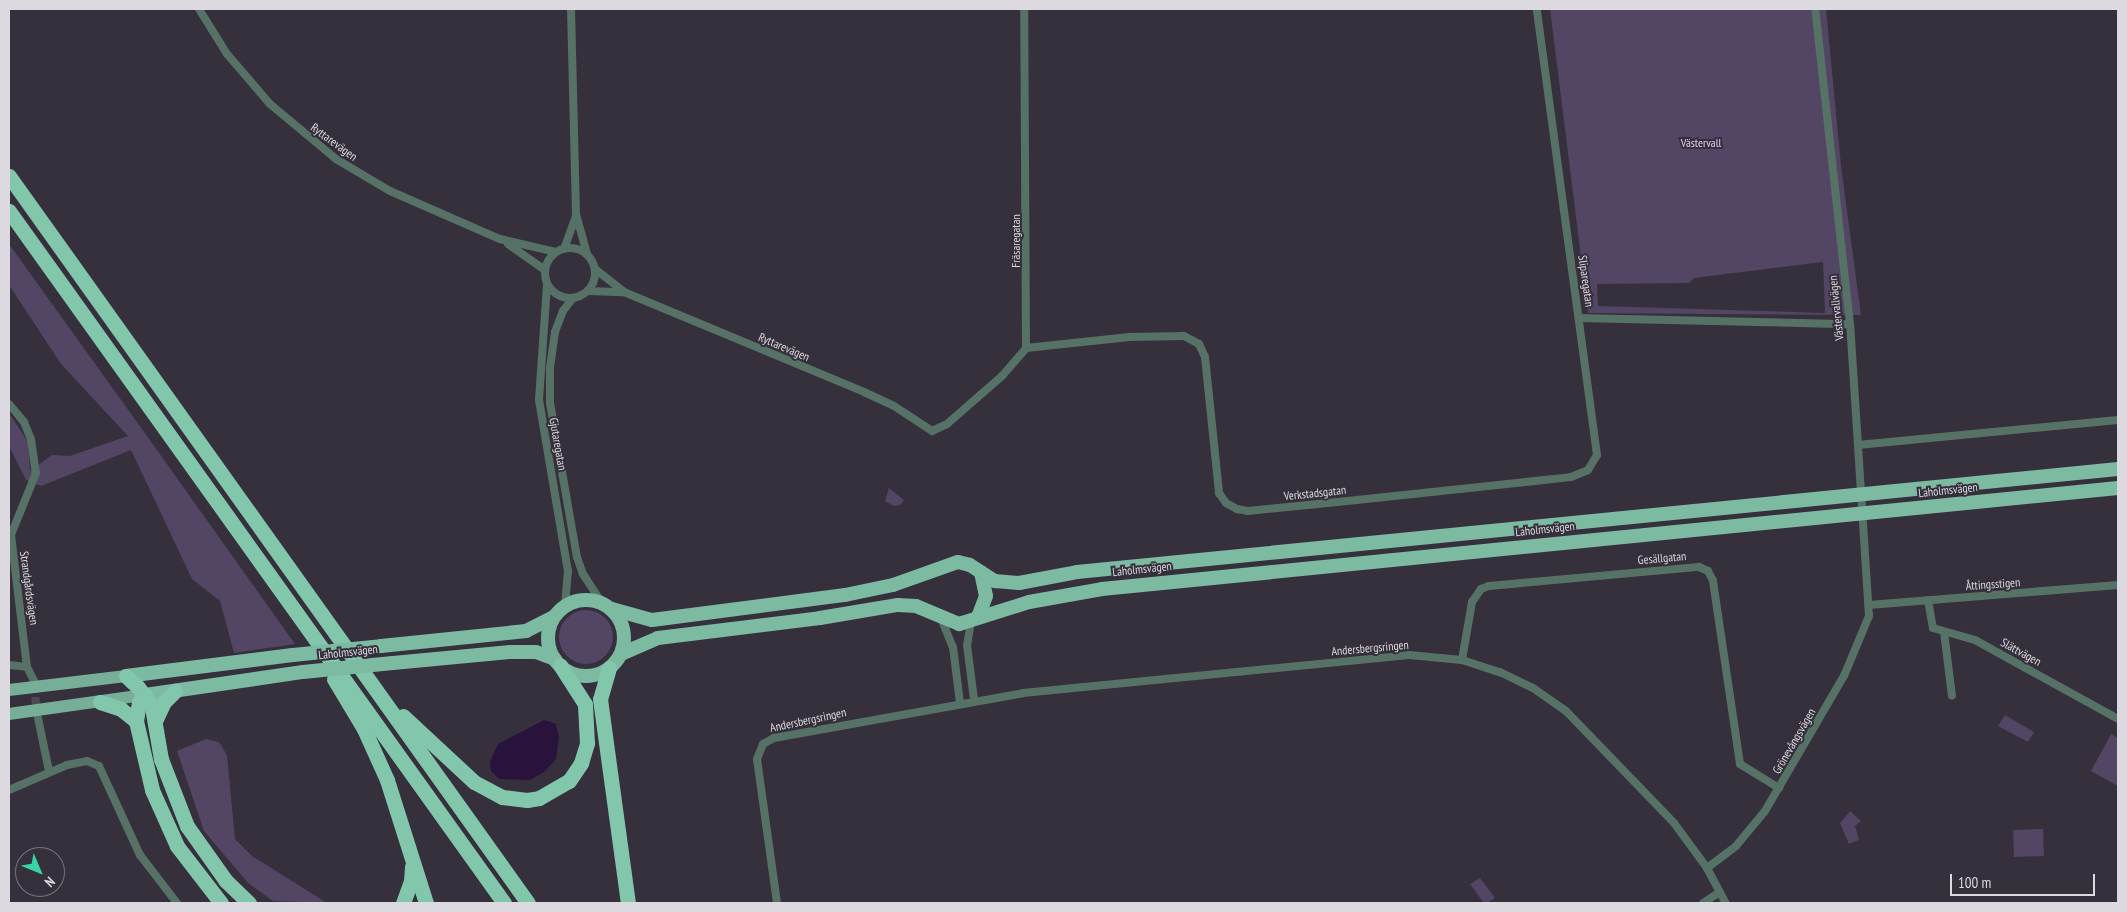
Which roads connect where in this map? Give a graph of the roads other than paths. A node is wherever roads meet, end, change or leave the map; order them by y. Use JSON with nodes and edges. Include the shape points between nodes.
{"nodes":[{"id":1,"x":199,"y":9,"type":"edge"},
{"id":2,"x":571,"y":9,"type":"edge"},
{"id":3,"x":1024,"y":9,"type":"edge"},
{"id":4,"x":1537,"y":9,"type":"edge"},
{"id":5,"x":1815,"y":9,"type":"edge"},
{"id":6,"x":9,"y":176,"type":"edge"},
{"id":7,"x":9,"y":210,"type":"edge"},
{"id":8,"x":576,"y":214,"type":"junction"},
{"id":9,"x":500,"y":239,"type":"junction"},
{"id":10,"x":564,"y":248,"type":"junction"},
{"id":11,"x":556,"y":252,"type":"junction"},
{"id":12,"x":586,"y":254,"type":"junction"},
{"id":13,"x":544,"y":270,"type":"junction"},
{"id":14,"x":595,"y":270,"type":"junction"},
{"id":15,"x":547,"y":285,"type":"junction"},
{"id":16,"x":588,"y":291,"type":"junction"},
{"id":17,"x":624,"y":292,"type":"junction"},
{"id":18,"x":573,"y":298,"type":"junction"},
{"id":19,"x":1580,"y":318,"type":"junction"},
{"id":20,"x":1850,"y":324,"type":"junction"},
{"id":21,"x":1026,"y":348,"type":"junction"},
{"id":22,"x":9,"y":404,"type":"edge"},
{"id":23,"x":2118,"y":420,"type":"edge"},
{"id":24,"x":1858,"y":445,"type":"junction"},
{"id":25,"x":2118,"y":469,"type":"edge"},
{"id":26,"x":2118,"y":488,"type":"edge"},
{"id":27,"x":1860,"y":494,"type":"junction"},
{"id":28,"x":1861,"y":515,"type":"junction"},
{"id":29,"x":262,"y":562,"type":"junction"},
{"id":30,"x":982,"y":573,"type":"junction"},
{"id":31,"x":2118,"y":585,"type":"edge"},
{"id":32,"x":1928,"y":600,"type":"junction"},
{"id":33,"x":565,"y":606,"type":"junction"},
{"id":34,"x":606,"y":606,"type":"junction"},
{"id":35,"x":1869,"y":606,"type":"junction"},
{"id":36,"x":554,"y":617,"type":"junction"},
{"id":37,"x":941,"y":618,"type":"junction"},
{"id":38,"x":974,"y":619,"type":"junction"},
{"id":39,"x":1944,"y":632,"type":"junction"},
{"id":40,"x":620,"y":654,"type":"junction"},
{"id":41,"x":1462,"y":660,"type":"junction"},
{"id":42,"x":557,"y":662,"type":"junction"},
{"id":43,"x":9,"y":666,"type":"edge"},
{"id":44,"x":27,"y":667,"type":"junction"},
{"id":45,"x":609,"y":668,"type":"junction"},
{"id":46,"x":162,"y":671,"type":"junction"},
{"id":47,"x":126,"y":676,"type":"junction"},
{"id":48,"x":367,"y":678,"type":"junction"},
{"id":49,"x":34,"y":681,"type":"tunnel mouth"},
{"id":50,"x":9,"y":690,"type":"edge"},
{"id":51,"x":175,"y":691,"type":"junction"},
{"id":52,"x":144,"y":695,"type":"junction"},
{"id":53,"x":1952,"y":696,"type":"dead end"},
{"id":54,"x":974,"y":700,"type":"junction"},
{"id":55,"x":100,"y":702,"type":"junction"},
{"id":56,"x":960,"y":702,"type":"junction"},
{"id":57,"x":9,"y":714,"type":"edge"},
{"id":58,"x":38,"y":718,"type":"tunnel mouth"},
{"id":59,"x":2118,"y":719,"type":"edge"},
{"id":60,"x":136,"y":721,"type":"junction"},
{"id":61,"x":155,"y":721,"type":"junction"},
{"id":62,"x":49,"y":771,"type":"junction"},
{"id":63,"x":1779,"y":788,"type":"junction"},
{"id":64,"x":9,"y":790,"type":"edge"},
{"id":65,"x":412,"y":859,"type":"junction"},
{"id":66,"x":1707,"y":868,"type":"junction"},
{"id":67,"x":1720,"y":892,"type":"junction"},
{"id":68,"x":176,"y":903,"type":"edge"},
{"id":69,"x":221,"y":903,"type":"edge"},
{"id":70,"x":249,"y":903,"type":"edge"},
{"id":71,"x":403,"y":903,"type":"edge"},
{"id":72,"x":426,"y":903,"type":"edge"},
{"id":73,"x":504,"y":903,"type":"edge"},
{"id":74,"x":528,"y":903,"type":"edge"},
{"id":75,"x":628,"y":903,"type":"edge"},
{"id":76,"x":777,"y":903,"type":"edge"},
{"id":77,"x":1703,"y":903,"type":"edge"},
{"id":78,"x":1726,"y":903,"type":"edge"}],
"edges":[{"from":1,"to":9,"type":"street","name":"Ryttarevägen","via":[[227,54],[270,104],[308,138],[390,191]]},
{"from":2,"to":8,"type":"street"},
{"from":3,"to":21,"type":"street","name":"Fräsaregatan"},
{"from":4,"to":19,"type":"street","name":"Sliparegatan"},
{"from":5,"to":20,"type":"street","name":"Västervallvägen"},
{"from":6,"to":48,"type":"highway"},
{"from":7,"to":29,"type":"highway"},
{"from":8,"to":10,"type":"street"},
{"from":8,"to":12,"type":"street"},
{"from":9,"to":11,"type":"street","name":"Ryttarevägen"},
{"from":9,"to":13,"type":"street","name":"Ryttarevägen"},
{"from":10,"to":11,"type":"street"},
{"from":10,"to":12,"type":"street"},
{"from":11,"to":13,"type":"street"},
{"from":12,"to":14,"type":"street","name":"Ryttarevägen"},
{"from":13,"to":15,"type":"street"},
{"from":14,"to":16,"type":"street"},
{"from":14,"to":17,"type":"street","name":"Ryttarevägen"},
{"from":15,"to":18,"type":"street","via":[[558,296]]},
{"from":15,"to":33,"type":"street","name":"Gjutaregatan","via":[[539,400],[568,571]]},
{"from":16,"to":17,"type":"street","name":"Ryttarevägen"},
{"from":16,"to":18,"type":"street","name":"Ryttarevägen"},
{"from":17,"to":21,"type":"street","name":"Ryttarevägen","via":[[887,402],[932,431],[947,424],[1002,376]]},
{"from":18,"to":34,"type":"street","name":"Gjutaregatan","via":[[563,311],[555,332],[550,403],[577,557],[583,574]]},
{"from":19,"to":20,"type":"street","name":"Sliparegatan"},
{"from":19,"to":21,"type":"street","name":"Verkstadsgatan","via":[[1597,455],[1588,470],[1571,477],[1248,511],[1230,507],[1220,493],[1206,357],[1198,344],[1184,336],[1129,337]]},
{"from":20,"to":24,"type":"street","name":"Västervallvägen"},
{"from":22,"to":44,"type":"street","name":"Strandgårdsvägen","via":[[24,422],[31,438],[36,473],[11,535]]},
{"from":23,"to":24,"type":"street"},
{"from":24,"to":27,"type":"street","name":"Västervallvägen"},
{"from":25,"to":27,"type":"highway","name":"Laholmsvägen"},
{"from":26,"to":28,"type":"highway","name":"Laholmsvägen"},
{"from":27,"to":28,"type":"street","name":"Västervallvägen"},
{"from":27,"to":30,"type":"highway","name":"Laholmsvägen","via":[[1077,572],[1019,583],[1002,583]]},
{"from":28,"to":35,"type":"street","name":"Västervallvägen"},
{"from":28,"to":38,"type":"highway","name":"Laholmsvägen","via":[[1102,589],[1029,602]]},
{"from":29,"to":65,"type":"highway","via":[[266,581],[364,729],[388,780]]},
{"from":29,"to":73,"type":"highway"},
{"from":30,"to":34,"type":"highway","name":"Laholmsvägen","via":[[958,562],[893,585],[835,596],[652,620]]},
{"from":30,"to":38,"type":"highway","via":[[986,596]]},
{"from":31,"to":32,"type":"street","name":"Åttingsstigen"},
{"from":32,"to":35,"type":"street","name":"Åttingsstigen"},
{"from":32,"to":39,"type":"street","via":[[1933,628]]},
{"from":33,"to":34,"type":"highway","name":"Laholmsvägen","via":[[582,600]]},
{"from":33,"to":36,"type":"highway","name":"Laholmsvägen"},
{"from":34,"to":40,"type":"highway","name":"Laholmsvägen","via":[[624,630]]},
{"from":35,"to":63,"type":"street","name":"Grönevångsvägen","via":[[1857,648]]},
{"from":36,"to":42,"type":"highway","via":[[548,638]]},
{"from":36,"to":46,"type":"highway","name":"Laholmsvägen","bridge":true,"via":[[526,631]]},
{"from":37,"to":38,"type":"highway","name":"Laholmsvägen","via":[[954,623]]},
{"from":37,"to":40,"type":"highway","name":"Laholmsvägen","via":[[916,606],[898,605],[658,638]]},
{"from":37,"to":56,"type":"street","via":[[953,646]]},
{"from":38,"to":54,"type":"street","via":[[967,645]]},
{"from":39,"to":53,"type":"street"},
{"from":39,"to":59,"type":"street","name":"Slättvägen","via":[[1975,640]]},
{"from":40,"to":45,"type":"highway","name":"Laholmsvägen"},
{"from":41,"to":54,"type":"street","name":"Andersbergsringen","via":[[1388,655]]},
{"from":41,"to":63,"type":"street","name":"Gesällgatan","via":[[1472,602],[1481,589],[1489,586],[1698,567],[1708,571],[1713,581],[1740,764]]},
{"from":41,"to":66,"type":"street","name":"Andersbergsringen","via":[[1500,672],[1533,688],[1566,711],[1670,818]]},
{"from":42,"to":45,"type":"highway","name":"Laholmsvägen","via":[[570,672],[587,676]]},
{"from":42,"to":48,"type":"highway","via":[[584,704],[588,743],[581,763],[569,780],[551,793],[528,800],[502,797],[458,771]]},
{"from":42,"to":51,"type":"highway","name":"Laholmsvägen","bridge":true,"via":[[536,652],[510,652],[303,672]]},
{"from":43,"to":44,"type":"street"},
{"from":44,"to":49,"type":"street","name":"Strandgårdsvägen"},
{"from":45,"to":75,"type":"highway","via":[[600,699]]},
{"from":46,"to":47,"type":"highway","name":"Laholmsvägen"},
{"from":46,"to":52,"type":"highway"},
{"from":47,"to":50,"type":"main road","name":"Laholmsvägen"},
{"from":47,"to":52,"type":"highway"},
{"from":48,"to":74,"type":"highway"},
{"from":51,"to":52,"type":"highway","name":"Laholmsvägen"},
{"from":51,"to":61,"type":"highway","via":[[164,702]]},
{"from":52,"to":55,"type":"main road","name":"Laholmsvägen"},
{"from":52,"to":60,"type":"highway"},
{"from":52,"to":61,"type":"highway"},
{"from":54,"to":56,"type":"street","name":"Andersbergsringen"},
{"from":55,"to":57,"type":"main road","name":"Laholmsvägen"},
{"from":55,"to":60,"type":"highway","via":[[126,711]]},
{"from":56,"to":76,"type":"street","name":"Andersbergsringen","via":[[774,738],[762,744],[757,763]]},
{"from":58,"to":62,"type":"street"},
{"from":60,"to":69,"type":"highway","via":[[152,790],[169,830],[188,862]]},
{"from":61,"to":70,"type":"highway","via":[[160,760],[179,810],[210,861]]},
{"from":62,"to":64,"type":"street"},
{"from":62,"to":68,"type":"street","via":[[83,762],[99,766],[140,855]]},
{"from":63,"to":66,"type":"street","name":"Grönevångsvägen","via":[[1748,833]]},
{"from":65,"to":71,"type":"highway","via":[[411,881]]},
{"from":65,"to":72,"type":"highway"},
{"from":66,"to":67,"type":"street","name":"Andersbergsringen"},
{"from":67,"to":77,"type":"street"},
{"from":67,"to":78,"type":"street","name":"Andersbergsringen"}]}
